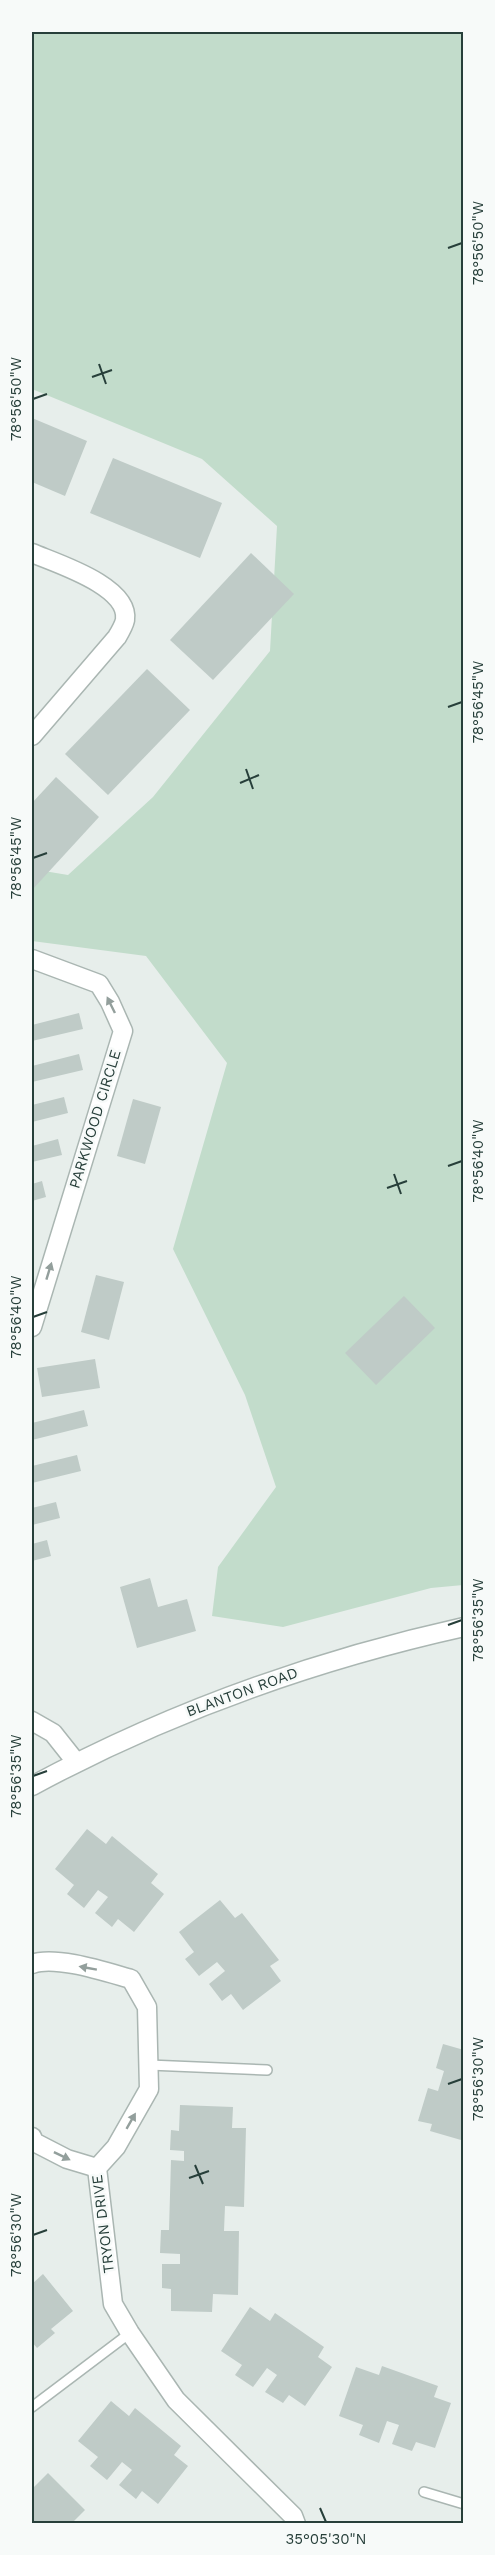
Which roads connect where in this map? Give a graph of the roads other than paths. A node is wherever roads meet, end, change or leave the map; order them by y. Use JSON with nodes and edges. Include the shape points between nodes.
{"nodes":[{"id":1,"x":32,"y":553,"type":"edge"},
{"id":2,"x":32,"y":736,"type":"edge"},
{"id":3,"x":32,"y":959,"type":"edge"},
{"id":4,"x":32,"y":1327,"type":"edge"},
{"id":5,"x":464,"y":1627,"type":"edge"},
{"id":6,"x":32,"y":1721,"type":"edge"},
{"id":7,"x":76,"y":1762,"type":"junction"},
{"id":8,"x":32,"y":1786,"type":"edge"},
{"id":9,"x":32,"y":1964,"type":"edge"},
{"id":10,"x":149,"y":2065,"type":"junction"},
{"id":11,"x":267,"y":2070,"type":"dead end"},
{"id":12,"x":32,"y":2138,"type":"edge"},
{"id":13,"x":97,"y":2168,"type":"junction"},
{"id":14,"x":130,"y":2333,"type":"junction"},
{"id":15,"x":32,"y":2408,"type":"edge"},
{"id":16,"x":424,"y":2492,"type":"dead end"},
{"id":17,"x":464,"y":2504,"type":"edge"},
{"id":18,"x":296,"y":2523,"type":"edge"}],
"edges":[{"from":1,"to":2,"type":"street","via":[[102,583],[123,606],[125,619],[117,637]]},
{"from":4,"to":3,"type":"street","name":"PARKWOOD CIRCLE","one_way":true,"via":[[123,1031],[99,984]]},
{"from":5,"to":7,"type":"street","name":"BLANTON ROAD","via":[[321,1664],[232,1693]]},
{"from":6,"to":7,"type":"street","via":[[53,1733]]},
{"from":7,"to":8,"type":"street","name":"BLANTON ROAD"},
{"from":10,"to":9,"type":"street","name":"TRYON DRIVE","one_way":true,"via":[[147,2007],[130,1979],[41,1960]]},
{"from":10,"to":11,"type":"lane"},
{"from":13,"to":10,"type":"street","name":"TRYON DRIVE","one_way":true,"via":[[116,2147],[148,2089]]},
{"from":12,"to":13,"type":"street","one_way":true,"via":[[68,2159]]},
{"from":13,"to":14,"type":"street","name":"TRYON DRIVE","via":[[113,2304]]},
{"from":14,"to":15,"type":"lane"},
{"from":14,"to":18,"type":"street","name":"TRYON DRIVE","via":[[176,2400]]},
{"from":16,"to":17,"type":"lane"}]}
